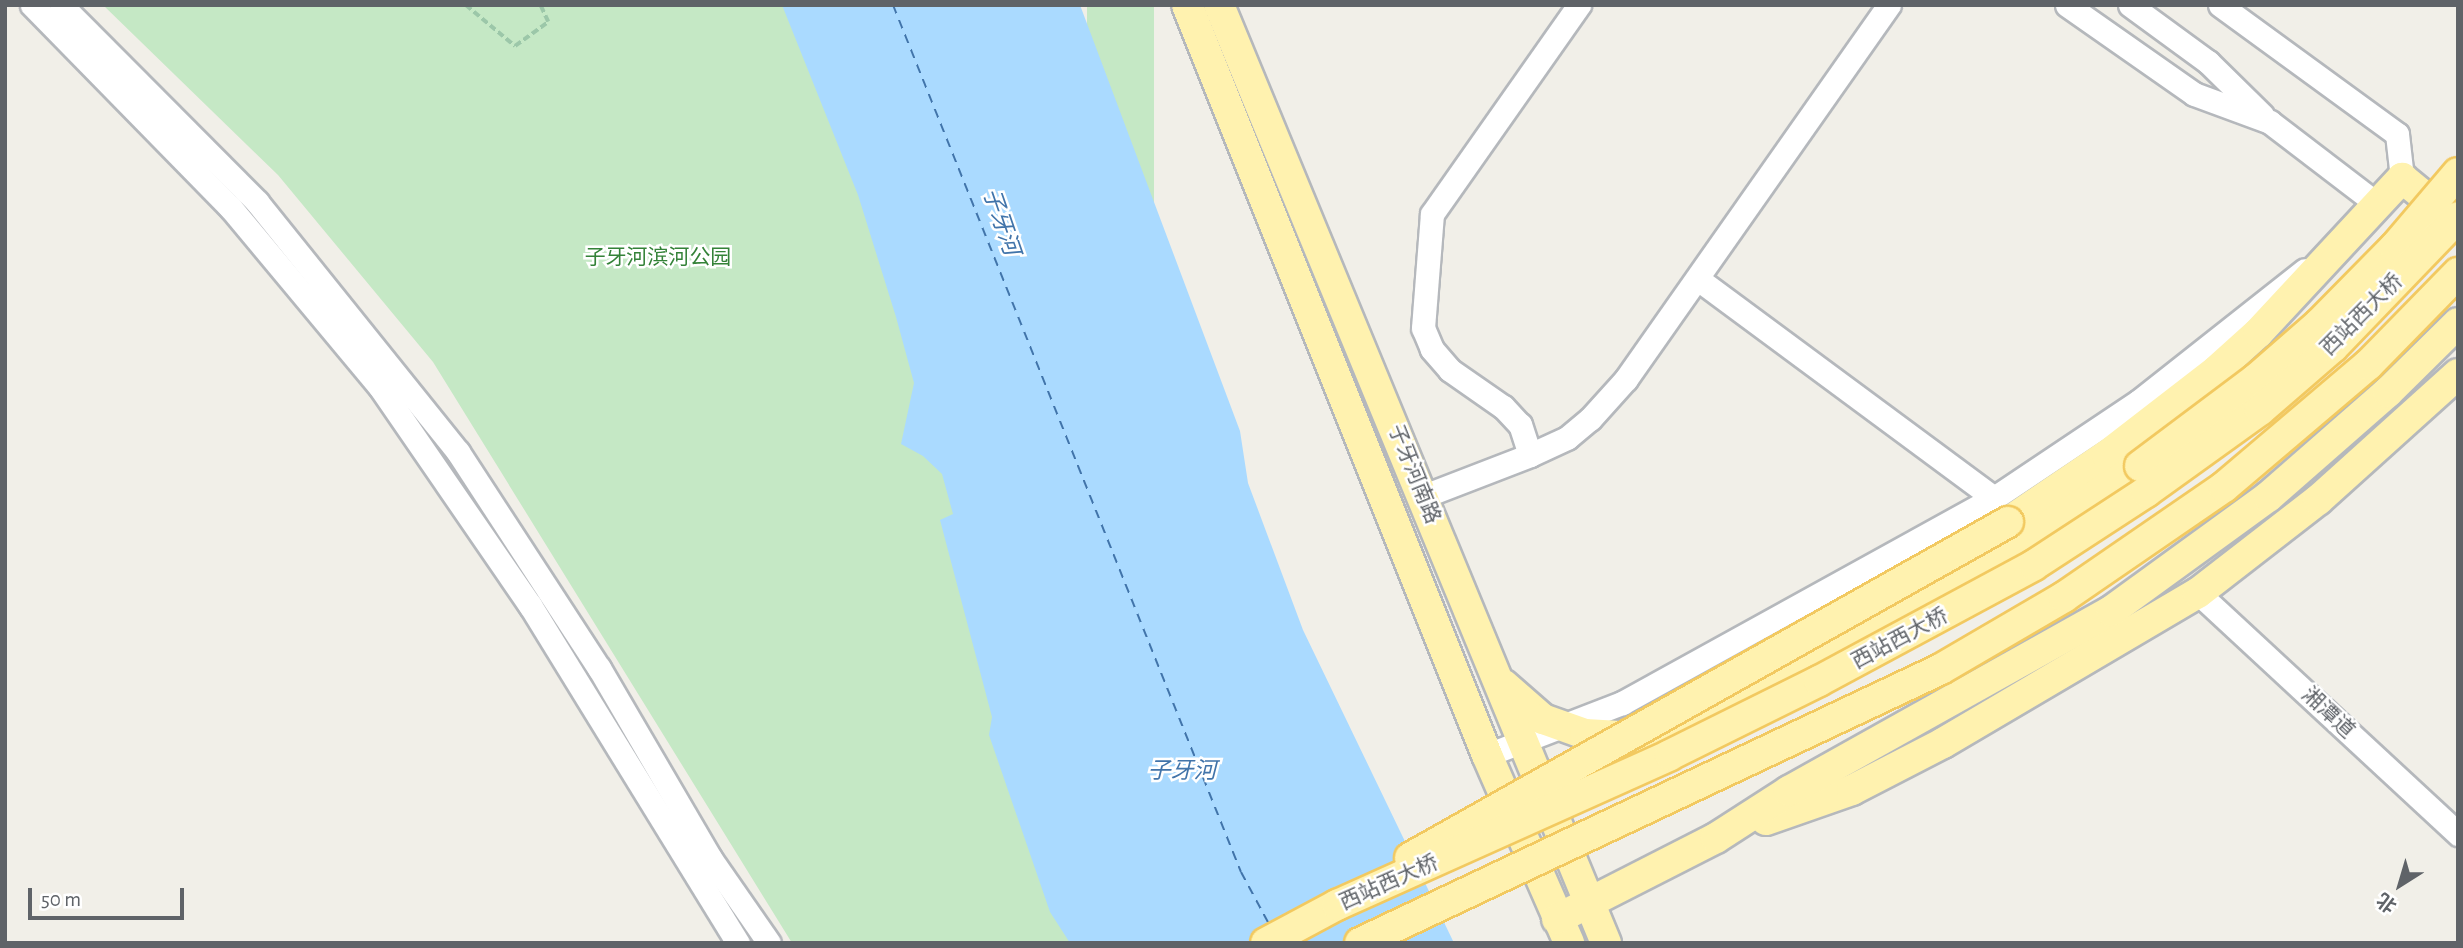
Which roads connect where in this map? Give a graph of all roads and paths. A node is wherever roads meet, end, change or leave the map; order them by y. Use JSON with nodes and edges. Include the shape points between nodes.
{"nodes":[{"id":1,"x":32,"y":5,"type":"edge"},
{"id":2,"x":61,"y":5,"type":"edge"},
{"id":3,"x":466,"y":5,"type":"edge"},
{"id":4,"x":540,"y":5,"type":"edge"},
{"id":5,"x":1187,"y":5,"type":"edge"},
{"id":6,"x":1219,"y":5,"type":"edge"},
{"id":7,"x":1579,"y":5,"type":"edge"},
{"id":8,"x":1889,"y":5,"type":"edge"},
{"id":9,"x":2067,"y":5,"type":"edge"},
{"id":10,"x":2130,"y":5,"type":"edge"},
{"id":11,"x":2220,"y":5,"type":"edge"},
{"id":12,"x":2270,"y":122,"type":"junction"},
{"id":13,"x":2458,"y":173,"type":"edge"},
{"id":14,"x":2402,"y":178,"type":"junction"},
{"id":15,"x":2376,"y":204,"type":"junction"},
{"id":16,"x":2458,"y":217,"type":"edge"},
{"id":17,"x":2458,"y":224,"type":"edge"},
{"id":18,"x":2458,"y":273,"type":"edge"},
{"id":19,"x":1698,"y":279,"type":"junction"},
{"id":20,"x":2458,"y":323,"type":"edge"},
{"id":21,"x":2458,"y":374,"type":"edge"},
{"id":22,"x":1530,"y":455,"type":"junction"},
{"id":23,"x":1424,"y":496,"type":"junction"},
{"id":24,"x":2001,"y":510,"type":"junction"},
{"id":25,"x":2198,"y":593,"type":"junction"},
{"id":26,"x":1488,"y":660,"type":"junction"},
{"id":27,"x":1562,"y":727,"type":"junction"},
{"id":28,"x":1662,"y":735,"type":"junction"},
{"id":29,"x":1520,"y":743,"type":"junction"},
{"id":30,"x":1487,"y":755,"type":"junction"},
{"id":31,"x":1544,"y":798,"type":"junction"},
{"id":32,"x":1516,"y":826,"type":"junction"},
{"id":33,"x":2458,"y":834,"type":"edge"},
{"id":34,"x":1716,"y":838,"type":"junction"},
{"id":35,"x":1585,"y":894,"type":"junction"},
{"id":36,"x":1337,"y":905,"type":"junction"},
{"id":37,"x":1563,"y":931,"type":"edge"},
{"id":38,"x":738,"y":943,"type":"edge"},
{"id":39,"x":769,"y":943,"type":"edge"},
{"id":40,"x":1266,"y":943,"type":"edge"},
{"id":41,"x":1360,"y":943,"type":"edge"},
{"id":42,"x":1606,"y":943,"type":"edge"}],
"edges":[{"from":1,"to":38,"type":"street","via":[[230,207],[380,387],[530,604]]},
{"from":2,"to":39,"type":"street","via":[[257,202],[450,442],[592,656],[710,858]]},
{"from":3,"to":4,"type":"path","via":[[515,46],[548,22]]},
{"from":5,"to":30,"type":"main road","name":"子牙河南路"},
{"from":6,"to":23,"type":"main road","name":"子牙河南路"},
{"from":7,"to":22,"type":"street","via":[[1432,214],[1423,328],[1432,349],[1450,370],[1503,407],[1520,425]]},
{"from":8,"to":19,"type":"street"},
{"from":9,"to":12,"type":"street","via":[[2194,93]]},
{"from":10,"to":12,"type":"street","via":[[2208,62]]},
{"from":11,"to":14,"type":"street","via":[[2397,134]]},
{"from":12,"to":15,"type":"street"},
{"from":13,"to":28,"type":"main road","bridge":true,"via":[[2395,247],[2319,324],[2256,379],[2140,466],[1982,569]]},
{"from":14,"to":15,"type":"main road"},
{"from":14,"to":17,"type":"main road"},
{"from":15,"to":24,"type":"main road","via":[[2258,333],[2217,370],[2108,455]]},
{"from":16,"to":36,"type":"main road","name":"西站西大桥","bridge":true,"via":[[2333,347],[2260,410],[2034,565],[1930,624],[1683,749]]},
{"from":18,"to":41,"type":"main road","name":"西站西大桥","bridge":true,"via":[[2368,365],[2224,487],[2064,597],[1929,675]]},
{"from":19,"to":22,"type":"street","via":[[1626,379],[1590,419],[1567,438]]},
{"from":19,"to":24,"type":"street"},
{"from":20,"to":34,"type":"main road","via":[[2325,448],[2186,559],[2111,611],[1788,791]]},
{"from":21,"to":25,"type":"main road","via":[[2318,500]]},
{"from":22,"to":23,"type":"street"},
{"from":23,"to":26,"type":"main road","name":"子牙河南路"},
{"from":24,"to":27,"type":"street","via":[[1622,704]]},
{"from":24,"to":36,"type":"main road","bridge":true,"via":[[1461,826]]},
{"from":25,"to":33,"type":"street","name":"湘潭道"},
{"from":25,"to":34,"type":"main road","via":[[1942,743],[1852,790]]},
{"from":26,"to":27,"type":"main road","via":[[1517,701]]},
{"from":26,"to":29,"type":"main road","name":"子牙河南路"},
{"from":27,"to":28,"type":"main road","via":[[1607,737]]},
{"from":27,"to":29,"type":"street"},
{"from":28,"to":31,"type":"main road"},
{"from":29,"to":30,"type":"street"},
{"from":29,"to":31,"type":"main road","name":"子牙河南路"},
{"from":30,"to":32,"type":"main road","name":"子牙河南路"},
{"from":31,"to":32,"type":"main road"},
{"from":31,"to":35,"type":"main road","name":"子牙河南路"},
{"from":32,"to":35,"type":"main road","via":[[1542,862]]},
{"from":32,"to":37,"type":"main road","name":"子牙河南路"},
{"from":34,"to":35,"type":"main road","via":[[1641,877]]},
{"from":35,"to":37,"type":"main road"},
{"from":35,"to":42,"type":"main road","name":"子牙河南路"},
{"from":36,"to":40,"type":"main road","name":"西站西大桥","bridge":true}]}
